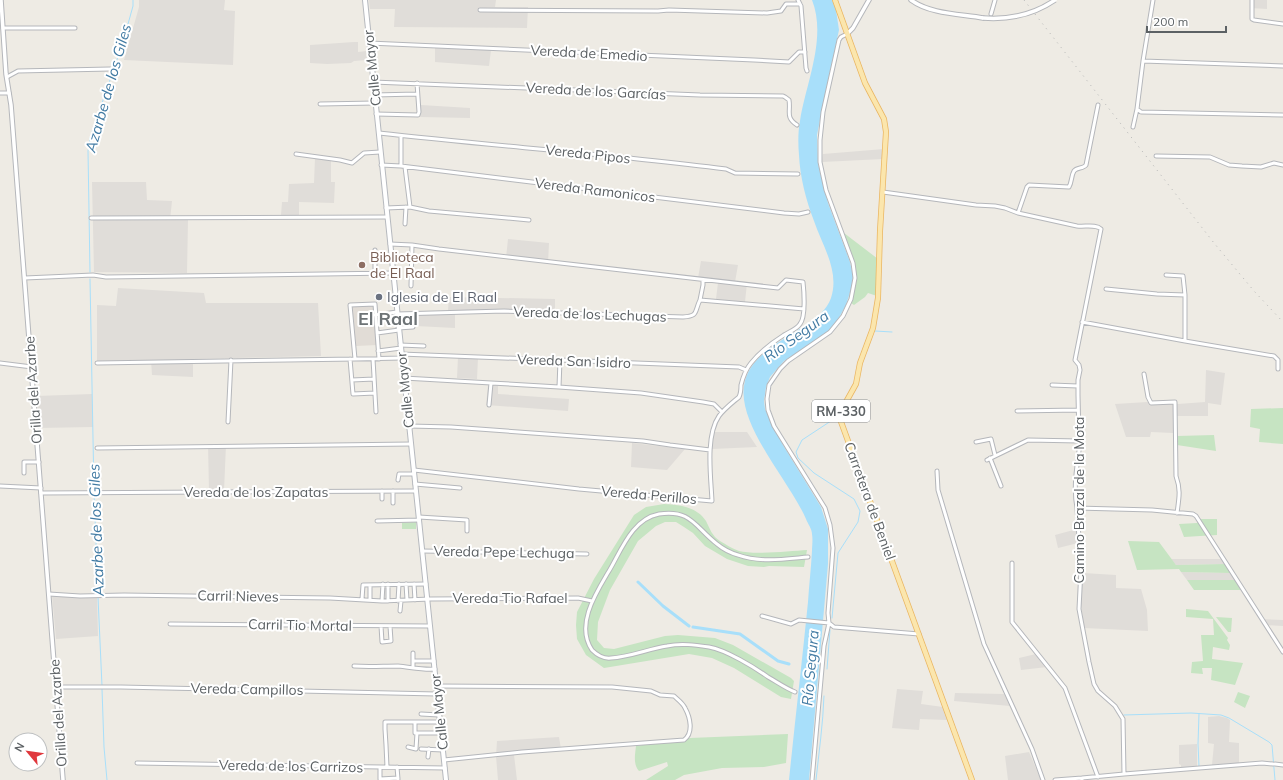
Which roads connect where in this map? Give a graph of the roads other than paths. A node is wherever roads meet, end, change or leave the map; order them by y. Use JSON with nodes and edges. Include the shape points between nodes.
{"nodes":[{"id":1,"x":1,"y":0,"type":"edge"},
{"id":2,"x":365,"y":0,"type":"edge"},
{"id":3,"x":798,"y":0,"type":"edge"},
{"id":4,"x":836,"y":0,"type":"edge"},
{"id":5,"x":869,"y":0,"type":"edge"},
{"id":6,"x":911,"y":0,"type":"edge"},
{"id":7,"x":995,"y":0,"type":"edge"},
{"id":8,"x":1055,"y":0,"type":"edge"},
{"id":9,"x":1153,"y":0,"type":"edge"},
{"id":10,"x":1252,"y":0,"type":"edge"},
{"id":11,"x":800,"y":4,"type":"junction"},
{"id":12,"x":480,"y":10,"type":"dead end"},
{"id":13,"x":990,"y":14,"type":"dead end"},
{"id":14,"x":1283,"y":24,"type":"edge"},
{"id":15,"x":3,"y":28,"type":"junction"},
{"id":16,"x":75,"y":28,"type":"dead end"},
{"id":17,"x":847,"y":34,"type":"junction"},
{"id":18,"x":369,"y":43,"type":"junction"},
{"id":19,"x":805,"y":52,"type":"junction"},
{"id":20,"x":1143,"y":61,"type":"junction"},
{"id":21,"x":1283,"y":66,"type":"edge"},
{"id":22,"x":110,"y":69,"type":"dead end"},
{"id":23,"x":807,"y":71,"type":"dead end"},
{"id":24,"x":7,"y":77,"type":"junction"},
{"id":25,"x":373,"y":82,"type":"junction"},
{"id":26,"x":417,"y":83,"type":"junction"},
{"id":27,"x":0,"y":93,"type":"edge"},
{"id":28,"x":9,"y":93,"type":"junction"},
{"id":29,"x":417,"y":94,"type":"junction"},
{"id":30,"x":374,"y":95,"type":"junction"},
{"id":31,"x":375,"y":103,"type":"junction"},
{"id":32,"x":320,"y":104,"type":"dead end"},
{"id":33,"x":1098,"y":105,"type":"dead end"},
{"id":34,"x":1137,"y":110,"type":"junction"},
{"id":35,"x":376,"y":114,"type":"junction"},
{"id":36,"x":1283,"y":115,"type":"edge"},
{"id":37,"x":797,"y":125,"type":"dead end"},
{"id":38,"x":1133,"y":127,"type":"dead end"},
{"id":39,"x":378,"y":133,"type":"junction"},
{"id":40,"x":401,"y":136,"type":"junction"},
{"id":41,"x":380,"y":152,"type":"junction"},
{"id":42,"x":296,"y":154,"type":"dead end"},
{"id":43,"x":1156,"y":156,"type":"dead end"},
{"id":44,"x":382,"y":165,"type":"junction"},
{"id":45,"x":1283,"y":165,"type":"edge"},
{"id":46,"x":401,"y":166,"type":"junction"},
{"id":47,"x":405,"y":166,"type":"junction"},
{"id":48,"x":798,"y":174,"type":"dead end"},
{"id":49,"x":883,"y":192,"type":"junction"},
{"id":50,"x":408,"y":207,"type":"junction"},
{"id":51,"x":386,"y":208,"type":"junction"},
{"id":52,"x":808,"y":212,"type":"dead end"},
{"id":53,"x":1018,"y":213,"type":"junction"},
{"id":54,"x":387,"y":217,"type":"junction"},
{"id":55,"x":91,"y":218,"type":"dead end"},
{"id":56,"x":529,"y":220,"type":"dead end"},
{"id":57,"x":405,"y":224,"type":"dead end"},
{"id":58,"x":390,"y":244,"type":"junction"},
{"id":59,"x":412,"y":245,"type":"junction"},
{"id":60,"x":375,"y":250,"type":"dead end"},
{"id":61,"x":375,"y":273,"type":"junction"},
{"id":62,"x":393,"y":273,"type":"junction"},
{"id":63,"x":1166,"y":275,"type":"dead end"},
{"id":64,"x":25,"y":278,"type":"junction"},
{"id":65,"x":703,"y":280,"type":"junction"},
{"id":66,"x":411,"y":286,"type":"dead end"},
{"id":67,"x":1106,"y":289,"type":"dead end"},
{"id":68,"x":1185,"y":295,"type":"junction"},
{"id":69,"x":700,"y":300,"type":"junction"},
{"id":70,"x":804,"y":308,"type":"junction"},
{"id":71,"x":397,"y":313,"type":"junction"},
{"id":72,"x":375,"y":315,"type":"junction"},
{"id":73,"x":1082,"y":322,"type":"junction"},
{"id":74,"x":413,"y":327,"type":"dead end"},
{"id":75,"x":399,"y":329,"type":"junction"},
{"id":76,"x":377,"y":333,"type":"junction"},
{"id":77,"x":1185,"y":341,"type":"junction"},
{"id":78,"x":400,"y":346,"type":"junction"},
{"id":79,"x":424,"y":346,"type":"dead end"},
{"id":80,"x":378,"y":351,"type":"junction"},
{"id":81,"x":401,"y":356,"type":"junction"},
{"id":82,"x":350,"y":359,"type":"junction"},
{"id":83,"x":355,"y":359,"type":"junction"},
{"id":84,"x":373,"y":359,"type":"junction"},
{"id":85,"x":379,"y":359,"type":"junction"},
{"id":86,"x":231,"y":360,"type":"junction"},
{"id":87,"x":560,"y":360,"type":"junction"},
{"id":88,"x":97,"y":362,"type":"dead end"},
{"id":89,"x":0,"y":363,"type":"edge"},
{"id":90,"x":32,"y":367,"type":"junction"},
{"id":91,"x":1278,"y":369,"type":"dead end"},
{"id":92,"x":746,"y":370,"type":"junction"},
{"id":93,"x":1144,"y":374,"type":"dead end"},
{"id":94,"x":404,"y":378,"type":"junction"},
{"id":95,"x":374,"y":379,"type":"junction"},
{"id":96,"x":352,"y":380,"type":"junction"},
{"id":97,"x":491,"y":383,"type":"junction"},
{"id":98,"x":1052,"y":385,"type":"dead end"},
{"id":99,"x":1078,"y":386,"type":"junction"},
{"id":100,"x":559,"y":387,"type":"junction"},
{"id":101,"x":375,"y":393,"type":"junction"},
{"id":102,"x":489,"y":405,"type":"dead end"},
{"id":103,"x":1078,"y":410,"type":"junction"},
{"id":104,"x":1017,"y":411,"type":"dead end"},
{"id":105,"x":376,"y":412,"type":"dead end"},
{"id":106,"x":722,"y":412,"type":"junction"},
{"id":107,"x":228,"y":422,"type":"dead end"},
{"id":108,"x":409,"y":426,"type":"junction"},
{"id":109,"x":1079,"y":440,"type":"junction"},
{"id":110,"x":976,"y":442,"type":"dead end"},
{"id":111,"x":411,"y":444,"type":"junction"},
{"id":112,"x":97,"y":448,"type":"dead end"},
{"id":113,"x":710,"y":450,"type":"junction"},
{"id":114,"x":995,"y":456,"type":"junction"},
{"id":115,"x":39,"y":462,"type":"junction"},
{"id":116,"x":937,"y":471,"type":"dead end"},
{"id":117,"x":414,"y":472,"type":"junction"},
{"id":118,"x":24,"y":473,"type":"dead end"},
{"id":119,"x":398,"y":480,"type":"dead end"},
{"id":120,"x":415,"y":484,"type":"junction"},
{"id":121,"x":0,"y":486,"type":"edge"},
{"id":122,"x":1001,"y":486,"type":"dead end"},
{"id":123,"x":41,"y":488,"type":"junction"},
{"id":124,"x":460,"y":488,"type":"dead end"},
{"id":125,"x":382,"y":491,"type":"junction"},
{"id":126,"x":393,"y":491,"type":"junction"},
{"id":127,"x":416,"y":491,"type":"junction"},
{"id":128,"x":41,"y":493,"type":"junction"},
{"id":129,"x":382,"y":499,"type":"dead end"},
{"id":130,"x":393,"y":503,"type":"dead end"},
{"id":131,"x":1078,"y":508,"type":"junction"},
{"id":132,"x":1177,"y":513,"type":"junction"},
{"id":133,"x":419,"y":518,"type":"junction"},
{"id":134,"x":376,"y":521,"type":"dead end"},
{"id":135,"x":467,"y":531,"type":"dead end"},
{"id":136,"x":422,"y":551,"type":"junction"},
{"id":137,"x":586,"y":554,"type":"dead end"},
{"id":138,"x":808,"y":557,"type":"dead end"},
{"id":139,"x":1012,"y":563,"type":"dead end"},
{"id":140,"x":370,"y":584,"type":"junction"},
{"id":141,"x":382,"y":584,"type":"junction"},
{"id":142,"x":388,"y":584,"type":"junction"},
{"id":143,"x":399,"y":584,"type":"junction"},
{"id":144,"x":406,"y":584,"type":"junction"},
{"id":145,"x":414,"y":584,"type":"junction"},
{"id":146,"x":426,"y":584,"type":"junction"},
{"id":147,"x":49,"y":594,"type":"junction"},
{"id":148,"x":362,"y":599,"type":"junction"},
{"id":149,"x":427,"y":599,"type":"junction"},
{"id":150,"x":370,"y":600,"type":"junction"},
{"id":151,"x":407,"y":600,"type":"junction"},
{"id":152,"x":416,"y":600,"type":"junction"},
{"id":153,"x":382,"y":601,"type":"junction"},
{"id":154,"x":388,"y":601,"type":"junction"},
{"id":155,"x":400,"y":601,"type":"junction"},
{"id":156,"x":592,"y":601,"type":"junction"},
{"id":157,"x":400,"y":612,"type":"dead end"},
{"id":158,"x":762,"y":616,"type":"dead end"},
{"id":159,"x":829,"y":623,"type":"junction"},
{"id":160,"x":170,"y":624,"type":"dead end"},
{"id":161,"x":381,"y":626,"type":"junction"},
{"id":162,"x":390,"y":626,"type":"junction"},
{"id":163,"x":430,"y":626,"type":"junction"},
{"id":164,"x":919,"y":634,"type":"junction"},
{"id":165,"x":391,"y":635,"type":"junction"},
{"id":166,"x":382,"y":636,"type":"junction"},
{"id":167,"x":1283,"y":652,"type":"edge"},
{"id":168,"x":413,"y":653,"type":"dead end"},
{"id":169,"x":413,"y":661,"type":"junction"},
{"id":170,"x":434,"y":661,"type":"junction"},
{"id":171,"x":354,"y":666,"type":"dead end"},
{"id":172,"x":413,"y":668,"type":"junction"},
{"id":173,"x":435,"y":670,"type":"junction"},
{"id":174,"x":436,"y":686,"type":"junction"},
{"id":175,"x":56,"y":687,"type":"junction"},
{"id":176,"x":795,"y":692,"type":"dead end"},
{"id":177,"x":437,"y":694,"type":"junction"},
{"id":178,"x":420,"y":714,"type":"dead end"},
{"id":179,"x":439,"y":715,"type":"junction"},
{"id":180,"x":416,"y":722,"type":"junction"},
{"id":181,"x":440,"y":722,"type":"junction"},
{"id":182,"x":417,"y":733,"type":"junction"},
{"id":183,"x":441,"y":733,"type":"junction"},
{"id":184,"x":408,"y":747,"type":"dead end"},
{"id":185,"x":429,"y":749,"type":"junction"},
{"id":186,"x":421,"y":750,"type":"dead end"},
{"id":187,"x":443,"y":750,"type":"junction"},
{"id":188,"x":428,"y":757,"type":"dead end"},
{"id":189,"x":444,"y":760,"type":"junction"},
{"id":190,"x":137,"y":763,"type":"dead end"},
{"id":191,"x":1283,"y":765,"type":"edge"},
{"id":192,"x":380,"y":767,"type":"junction"},
{"id":193,"x":387,"y":767,"type":"junction"},
{"id":194,"x":397,"y":767,"type":"junction"},
{"id":195,"x":445,"y":768,"type":"junction"},
{"id":196,"x":1124,"y":774,"type":"junction"},
{"id":197,"x":1098,"y":777,"type":"junction"},
{"id":198,"x":398,"y":779,"type":"edge"},
{"id":199,"x":1082,"y":779,"type":"edge"},
{"id":200,"x":63,"y":780,"type":"edge"},
{"id":201,"x":446,"y":780,"type":"edge"},
{"id":202,"x":812,"y":780,"type":"edge"},
{"id":203,"x":972,"y":780,"type":"edge"},
{"id":204,"x":1043,"y":780,"type":"edge"},
{"id":205,"x":1055,"y":780,"type":"edge"}],
"edges":[{"from":1,"to":15,"type":"street","name":"Orilla del Azarbe"},
{"from":2,"to":18,"type":"main road","name":"Calle Mayor"},
{"from":3,"to":11,"type":"street"},
{"from":4,"to":17,"type":"main road","number":"RM-330"},
{"from":5,"to":17,"type":"street"},
{"from":6,"to":8,"type":"street","bridge":true,"via":[[926,8],[983,18],[1024,15]]},
{"from":7,"to":13,"type":"street"},
{"from":9,"to":20,"type":"street"},
{"from":10,"to":14,"type":"street","via":[[1252,19]]},
{"from":11,"to":12,"type":"street","via":[[786,4],[781,11],[767,13]]},
{"from":11,"to":19,"type":"street"},
{"from":15,"to":16,"type":"street"},
{"from":15,"to":24,"type":"street","name":"Orilla del Azarbe"},
{"from":17,"to":49,"type":"main road","name":"Carretera de Beniel","number":"RM-330","via":[[865,83],[885,121]]},
{"from":17,"to":159,"type":"street","via":[[839,40],[823,112],[820,162],[826,190],[853,263],[855,278],[851,299],[843,316],[830,332],[788,361],[775,376],[769,385],[767,399],[774,426],[825,508],[830,525],[833,548]]},
{"from":18,"to":19,"type":"street","name":"Vereda de Emedio","via":[[786,62],[792,61],[799,52]]},
{"from":18,"to":25,"type":"main road","name":"Calle Mayor"},
{"from":19,"to":23,"type":"street"},
{"from":20,"to":21,"type":"street"},
{"from":20,"to":34,"type":"street"},
{"from":22,"to":24,"type":"street","via":[[18,71]]},
{"from":24,"to":28,"type":"street","name":"Orilla del Azarbe"},
{"from":25,"to":26,"type":"street","name":"Vereda de los Garcías"},
{"from":25,"to":30,"type":"main road","name":"Calle Mayor"},
{"from":26,"to":29,"type":"street"},
{"from":26,"to":37,"type":"street","name":"Vereda de los Garcías","via":[[783,96],[789,100],[789,116]]},
{"from":27,"to":28,"type":"street"},
{"from":28,"to":64,"type":"street","name":"Orilla del Azarbe"},
{"from":29,"to":30,"type":"street"},
{"from":29,"to":35,"type":"street","via":[[418,115]]},
{"from":30,"to":31,"type":"main road","name":"Calle Mayor"},
{"from":31,"to":32,"type":"street"},
{"from":31,"to":35,"type":"main road","name":"Calle Mayor"},
{"from":33,"to":53,"type":"street","via":[[1084,168],[1077,168],[1074,171],[1069,187],[1026,187]]},
{"from":34,"to":36,"type":"street"},
{"from":34,"to":38,"type":"street"},
{"from":35,"to":39,"type":"main road","name":"Calle Mayor"},
{"from":39,"to":40,"type":"street","name":"Vereda Pipos"},
{"from":39,"to":41,"type":"main road","name":"Calle Mayor"},
{"from":40,"to":46,"type":"street"},
{"from":40,"to":48,"type":"street","name":"Vereda Pipos","via":[[616,156],[726,169],[735,173]]},
{"from":41,"to":42,"type":"street","via":[[364,153],[352,163]]},
{"from":41,"to":44,"type":"main road","name":"Calle Mayor"},
{"from":43,"to":45,"type":"street","via":[[1210,158],[1229,165],[1242,166],[1261,167],[1274,163]]},
{"from":44,"to":46,"type":"street","name":"Vereda Ramonicos"},
{"from":44,"to":51,"type":"main road","name":"Calle Mayor"},
{"from":46,"to":47,"type":"street","name":"Vereda Ramonicos"},
{"from":47,"to":50,"type":"street"},
{"from":47,"to":52,"type":"street","name":"Vereda Ramonicos","via":[[784,213]]},
{"from":49,"to":53,"type":"street","name":"Camino Brazal de la Mota","via":[[995,206]]},
{"from":49,"to":164,"type":"main road","name":"Carretera de Beniel","number":"RM-330","via":[[879,290],[874,323],[860,363],[856,384],[841,411],[840,418]]},
{"from":50,"to":51,"type":"street"},
{"from":50,"to":56,"type":"street"},
{"from":50,"to":57,"type":"street"},
{"from":51,"to":54,"type":"main road","name":"Calle Mayor"},
{"from":53,"to":73,"type":"street","name":"Camino Brazal de la Mota","via":[[1101,229]]},
{"from":54,"to":55,"type":"street"},
{"from":54,"to":58,"type":"main road","name":"Calle Mayor"},
{"from":58,"to":59,"type":"street"},
{"from":58,"to":62,"type":"main road","name":"Calle Mayor"},
{"from":59,"to":65,"type":"street"},
{"from":59,"to":66,"type":"street"},
{"from":60,"to":61,"type":"street"},
{"from":61,"to":62,"type":"street"},
{"from":61,"to":64,"type":"street"},
{"from":62,"to":71,"type":"main road","name":"Calle Mayor"},
{"from":63,"to":68,"type":"street","via":[[1183,276]]},
{"from":64,"to":90,"type":"street","name":"Orilla del Azarbe"},
{"from":65,"to":69,"type":"street"},
{"from":65,"to":70,"type":"street","via":[[778,288],[786,280],[803,282]]},
{"from":67,"to":68,"type":"street"},
{"from":68,"to":77,"type":"street"},
{"from":69,"to":70,"type":"street"},
{"from":69,"to":71,"type":"street","name":"Vereda de los Lechugas","via":[[692,316],[504,311]]},
{"from":70,"to":92,"type":"street","name":"Vereda Perillos","via":[[800,325],[761,352]]},
{"from":71,"to":72,"type":"street"},
{"from":71,"to":75,"type":"main road","name":"Calle Mayor"},
{"from":72,"to":76,"type":"street"},
{"from":72,"to":83,"type":"street","via":[[375,304],[350,305]]},
{"from":73,"to":77,"type":"street"},
{"from":73,"to":99,"type":"street","name":"Camino Brazal de la Mota","via":[[1075,360],[1080,370]]},
{"from":74,"to":75,"type":"street"},
{"from":75,"to":76,"type":"street"},
{"from":75,"to":78,"type":"main road","name":"Calle Mayor"},
{"from":76,"to":80,"type":"street"},
{"from":77,"to":91,"type":"street","via":[[1274,356],[1278,360]]},
{"from":78,"to":79,"type":"street"},
{"from":78,"to":80,"type":"street"},
{"from":78,"to":81,"type":"main road","name":"Calle Mayor"},
{"from":80,"to":85,"type":"street"},
{"from":81,"to":85,"type":"street","name":"Vereda San Isidro"},
{"from":81,"to":87,"type":"street","name":"Vereda San Isidro"},
{"from":81,"to":94,"type":"main road","name":"Calle Mayor"},
{"from":82,"to":83,"type":"street","name":"Vereda San Isidro"},
{"from":82,"to":86,"type":"street","name":"Vereda San Isidro"},
{"from":82,"to":96,"type":"street"},
{"from":83,"to":84,"type":"street","name":"Vereda San Isidro"},
{"from":84,"to":85,"type":"street","name":"Vereda San Isidro"},
{"from":84,"to":95,"type":"street"},
{"from":86,"to":88,"type":"street","name":"Vereda San Isidro"},
{"from":86,"to":107,"type":"street"},
{"from":87,"to":92,"type":"street","name":"Vereda San Isidro","via":[[739,367]]},
{"from":87,"to":100,"type":"street"},
{"from":89,"to":90,"type":"street"},
{"from":90,"to":115,"type":"street","name":"Orilla del Azarbe"},
{"from":92,"to":106,"type":"street","name":"Vereda Perillos","via":[[739,397]]},
{"from":93,"to":132,"type":"street","via":[[1151,403],[1175,402],[1176,476],[1180,495]]},
{"from":94,"to":97,"type":"street"},
{"from":94,"to":108,"type":"main road","name":"Calle Mayor"},
{"from":95,"to":96,"type":"street"},
{"from":95,"to":101,"type":"street"},
{"from":96,"to":101,"type":"street","via":[[353,394]]},
{"from":97,"to":100,"type":"street"},
{"from":97,"to":102,"type":"street"},
{"from":98,"to":99,"type":"street"},
{"from":99,"to":103,"type":"street","name":"Camino Brazal de la Mota"},
{"from":100,"to":106,"type":"street","via":[[641,393],[703,402],[714,404]]},
{"from":101,"to":105,"type":"street"},
{"from":103,"to":104,"type":"street"},
{"from":103,"to":109,"type":"street","name":"Camino Brazal de la Mota"},
{"from":106,"to":113,"type":"street","name":"Vereda Perillos","via":[[711,434]]},
{"from":108,"to":111,"type":"main road","name":"Calle Mayor"},
{"from":108,"to":113,"type":"street","via":[[643,441]]},
{"from":109,"to":114,"type":"street","via":[[1028,440]]},
{"from":109,"to":131,"type":"street","name":"Camino Brazal de la Mota","via":[[1076,484]]},
{"from":110,"to":114,"type":"street","via":[[991,439]]},
{"from":111,"to":112,"type":"street"},
{"from":111,"to":117,"type":"main road","name":"Calle Mayor"},
{"from":113,"to":117,"type":"street","name":"Vereda Perillos","via":[[712,501]]},
{"from":114,"to":122,"type":"street","via":[[988,459]]},
{"from":115,"to":118,"type":"street","via":[[24,462]]},
{"from":115,"to":123,"type":"street","name":"Orilla del Azarbe"},
{"from":116,"to":204,"type":"street","via":[[938,490],[984,644],[1032,749]]},
{"from":117,"to":119,"type":"street","via":[[398,474]]},
{"from":117,"to":120,"type":"main road","name":"Calle Mayor"},
{"from":120,"to":124,"type":"street"},
{"from":120,"to":127,"type":"main road","name":"Calle Mayor"},
{"from":121,"to":123,"type":"street"},
{"from":123,"to":128,"type":"street","name":"Orilla del Azarbe"},
{"from":125,"to":126,"type":"street","name":"Vereda de los Zapatas"},
{"from":125,"to":128,"type":"street","name":"Vereda de los Zapatas"},
{"from":125,"to":129,"type":"street"},
{"from":126,"to":127,"type":"street","name":"Vereda de los Zapatas"},
{"from":126,"to":130,"type":"street"},
{"from":127,"to":133,"type":"main road","name":"Calle Mayor"},
{"from":128,"to":147,"type":"street","name":"Orilla del Azarbe"},
{"from":131,"to":132,"type":"street"},
{"from":131,"to":196,"type":"street","name":"Camino Brazal de la Mota","via":[[1081,569],[1079,609],[1094,684],[1115,706],[1123,719]]},
{"from":132,"to":167,"type":"street","via":[[1196,516]]},
{"from":133,"to":134,"type":"street"},
{"from":133,"to":135,"type":"street","via":[[467,520]]},
{"from":133,"to":136,"type":"main road","name":"Calle Mayor"},
{"from":136,"to":137,"type":"street","name":"Vereda Pepe Lechuga"},
{"from":136,"to":146,"type":"main road","name":"Calle Mayor"},
{"from":138,"to":156,"type":"street","via":[[778,560],[739,555],[718,545],[694,521],[681,514],[658,514],[643,520],[630,534]]},
{"from":139,"to":197,"type":"street","via":[[1012,622],[1065,688]]},
{"from":140,"to":141,"type":"street"},
{"from":140,"to":148,"type":"street","via":[[363,585]]},
{"from":140,"to":150,"type":"street"},
{"from":141,"to":142,"type":"street"},
{"from":141,"to":153,"type":"street"},
{"from":142,"to":143,"type":"street"},
{"from":142,"to":154,"type":"street"},
{"from":143,"to":144,"type":"street"},
{"from":143,"to":155,"type":"street"},
{"from":144,"to":145,"type":"street"},
{"from":144,"to":151,"type":"street"},
{"from":145,"to":146,"type":"street"},
{"from":145,"to":152,"type":"street"},
{"from":146,"to":149,"type":"main road","name":"Calle Mayor"},
{"from":147,"to":148,"type":"street","name":"Carril Nieves"},
{"from":147,"to":175,"type":"street","name":"Orilla del Azarbe"},
{"from":148,"to":150,"type":"street","name":"Carril Nieves"},
{"from":149,"to":152,"type":"street","name":"Carril Nieves"},
{"from":149,"to":156,"type":"street","name":"Vereda Tio Rafael","via":[[578,598]]},
{"from":149,"to":163,"type":"main road","name":"Calle Mayor"},
{"from":150,"to":153,"type":"street","name":"Carril Nieves"},
{"from":151,"to":152,"type":"street","name":"Carril Nieves"},
{"from":151,"to":155,"type":"street","name":"Carril Nieves"},
{"from":153,"to":154,"type":"street","name":"Carril Nieves"},
{"from":154,"to":155,"type":"street","name":"Carril Nieves"},
{"from":155,"to":157,"type":"street"},
{"from":156,"to":176,"type":"street","via":[[586,628],[587,640],[599,656],[609,659],[667,646],[689,644],[711,647]]},
{"from":158,"to":159,"type":"street","via":[[791,624],[799,620]]},
{"from":159,"to":164,"type":"street","via":[[834,627]]},
{"from":159,"to":202,"type":"street","via":[[824,646]]},
{"from":160,"to":161,"type":"street","name":"Carril Tio Mortal"},
{"from":161,"to":162,"type":"street","name":"Carril Tio Mortal"},
{"from":161,"to":166,"type":"street"},
{"from":162,"to":163,"type":"street","name":"Carril Tio Mortal"},
{"from":162,"to":165,"type":"street"},
{"from":163,"to":170,"type":"main road","name":"Calle Mayor"},
{"from":164,"to":203,"type":"main road","name":"Carretera de Beniel","number":"RM-330"},
{"from":165,"to":166,"type":"street"},
{"from":165,"to":166,"type":"street","via":[[391,641],[382,642]]},
{"from":168,"to":169,"type":"street"},
{"from":169,"to":170,"type":"street"},
{"from":169,"to":172,"type":"street"},
{"from":170,"to":173,"type":"main road","name":"Calle Mayor"},
{"from":171,"to":172,"type":"street"},
{"from":172,"to":173,"type":"street"},
{"from":173,"to":174,"type":"main road","name":"Calle Mayor"},
{"from":174,"to":177,"type":"main road","name":"Calle Mayor"},
{"from":174,"to":189,"type":"street","via":[[612,686],[651,691],[674,696],[685,706],[690,729],[688,737],[684,740]]},
{"from":175,"to":177,"type":"street","name":"Vereda Campillos"},
{"from":175,"to":200,"type":"street","name":"Orilla del Azarbe"},
{"from":177,"to":179,"type":"main road","name":"Calle Mayor"},
{"from":178,"to":179,"type":"street"},
{"from":179,"to":181,"type":"main road","name":"Calle Mayor"},
{"from":180,"to":181,"type":"street"},
{"from":180,"to":182,"type":"street"},
{"from":180,"to":193,"type":"street","via":[[385,722]]},
{"from":181,"to":183,"type":"main road","name":"Calle Mayor"},
{"from":182,"to":183,"type":"street"},
{"from":182,"to":184,"type":"street","via":[[416,749]]},
{"from":183,"to":187,"type":"main road","name":"Calle Mayor"},
{"from":185,"to":186,"type":"street"},
{"from":185,"to":187,"type":"street"},
{"from":185,"to":188,"type":"street"},
{"from":187,"to":189,"type":"main road","name":"Calle Mayor"},
{"from":189,"to":195,"type":"main road","name":"Calle Mayor"},
{"from":190,"to":192,"type":"street","name":"Vereda de los Carrizos"},
{"from":191,"to":196,"type":"street","via":[[1262,763]]},
{"from":192,"to":193,"type":"street","name":"Vereda de los Carrizos"},
{"from":192,"to":198,"type":"street","via":[[380,779]]},
{"from":193,"to":194,"type":"street","name":"Vereda de los Carrizos"},
{"from":194,"to":195,"type":"street","name":"Vereda de los Carrizos"},
{"from":194,"to":198,"type":"street"},
{"from":195,"to":201,"type":"main road","name":"Calle Mayor"},
{"from":196,"to":197,"type":"street"},
{"from":197,"to":199,"type":"street"},
{"from":199,"to":205,"type":"street"}]}
